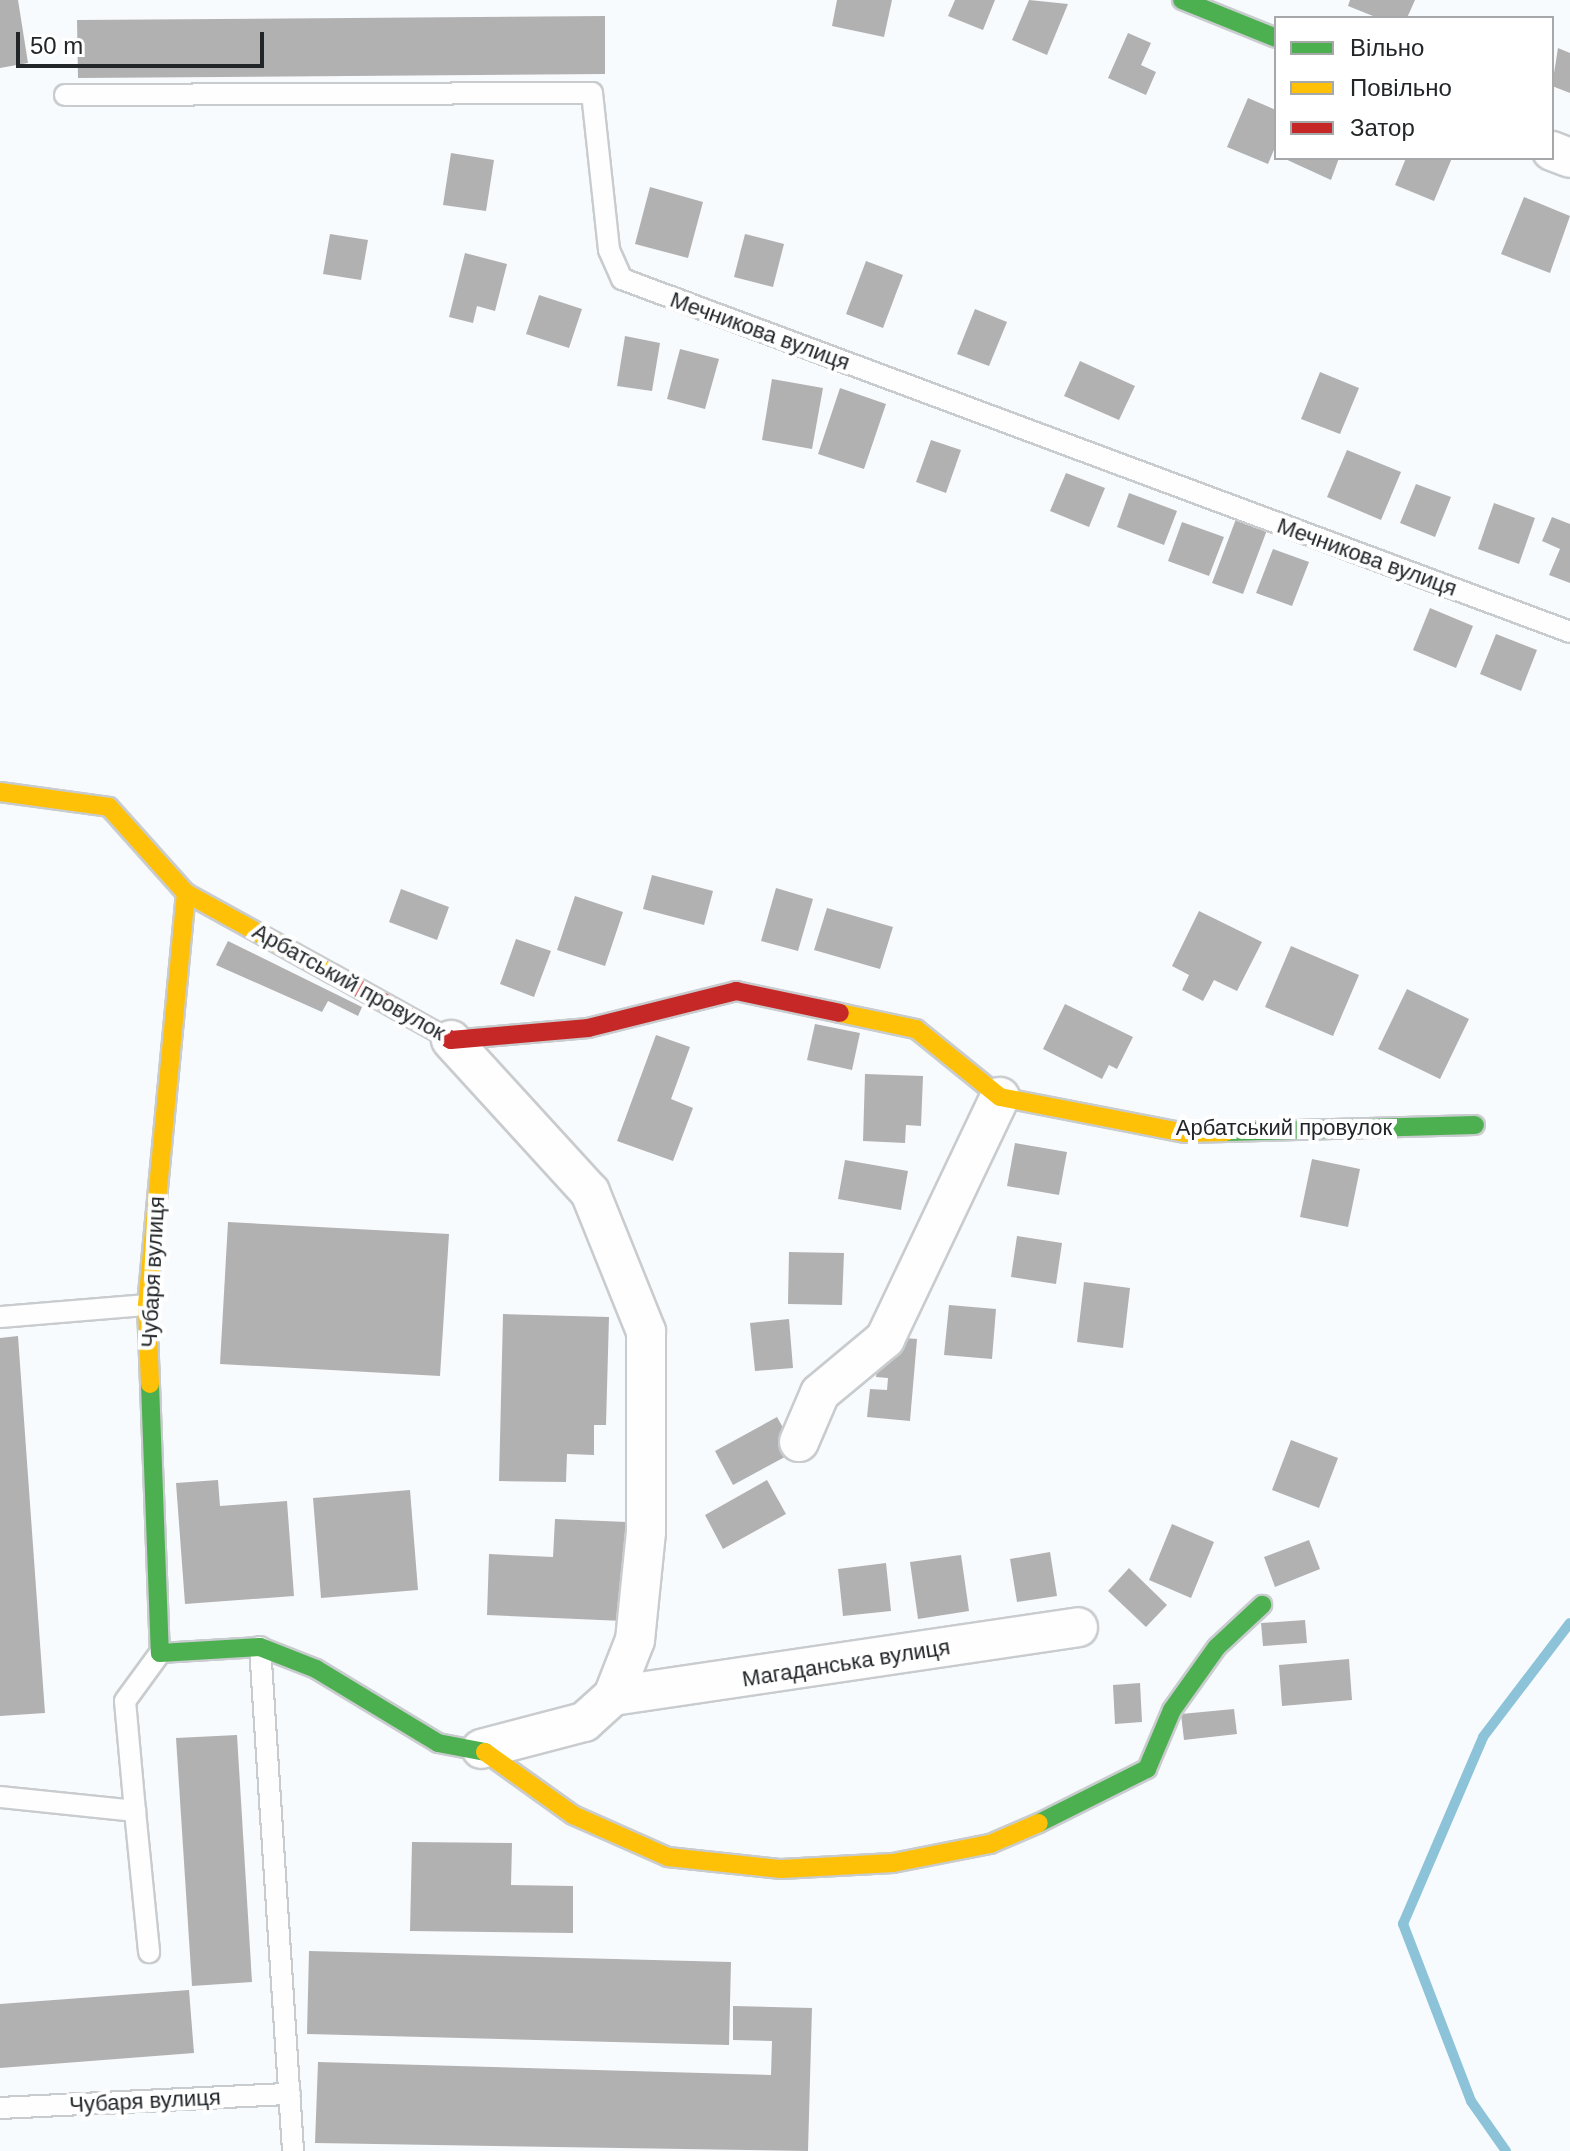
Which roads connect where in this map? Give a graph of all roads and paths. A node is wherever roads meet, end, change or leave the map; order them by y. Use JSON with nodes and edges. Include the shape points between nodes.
{"nodes":[{"id":1,"x":1182,"y":0,"type":"edge"},
{"id":2,"x":1274,"y":37,"type":"edge"},
{"id":3,"x":65,"y":95,"type":"dead end"},
{"id":4,"x":1570,"y":632,"type":"edge"},
{"id":5,"x":0,"y":792,"type":"edge"},
{"id":6,"x":186,"y":893,"type":"junction"},
{"id":7,"x":451,"y":1040,"type":"junction"},
{"id":8,"x":1000,"y":1097,"type":"junction"},
{"id":9,"x":1475,"y":1125,"type":"dead end"},
{"id":10,"x":147,"y":1305,"type":"junction"},
{"id":11,"x":0,"y":1317,"type":"edge"},
{"id":12,"x":799,"y":1442,"type":"dead end"},
{"id":13,"x":1262,"y":1605,"type":"dead end"},
{"id":14,"x":1078,"y":1627,"type":"dead end"},
{"id":15,"x":260,"y":1647,"type":"junction"},
{"id":16,"x":160,"y":1653,"type":"junction"},
{"id":17,"x":613,"y":1696,"type":"junction"},
{"id":18,"x":481,"y":1749,"type":"junction"},
{"id":19,"x":0,"y":1797,"type":"edge"},
{"id":20,"x":135,"y":1811,"type":"junction"},
{"id":21,"x":149,"y":1952,"type":"dead end"},
{"id":22,"x":290,"y":2094,"type":"junction"},
{"id":23,"x":0,"y":2108,"type":"edge"},
{"id":24,"x":293,"y":2151,"type":"edge"}],
"edges":[{"from":1,"to":2,"type":"street"},
{"from":3,"to":4,"type":"lane","name":"Мечникова вулиця","via":[[592,93],[609,250],[622,279]]},
{"from":5,"to":6,"type":"street","name":"Арбатський провулок","via":[[109,807]]},
{"from":6,"to":7,"type":"street","name":"Арбатський провулок"},
{"from":6,"to":10,"type":"street","name":"Чубаря вулиця","via":[[176,949]]},
{"from":7,"to":8,"type":"street","name":"Арбатський провулок","via":[[588,1028],[736,991],[916,1029]]},
{"from":7,"to":17,"type":"street","via":[[590,1192],[646,1331],[646,1532],[635,1640]]},
{"from":8,"to":9,"type":"street","name":"Арбатський провулок","via":[[1185,1133]]},
{"from":8,"to":12,"type":"street","via":[[885,1339],[820,1393]]},
{"from":10,"to":11,"type":"lane"},
{"from":10,"to":16,"type":"street","name":"Чубаря вулиця"},
{"from":13,"to":18,"type":"street","via":[[1217,1647],[1172,1710],[1147,1769],[990,1844],[893,1863],[781,1869],[668,1857],[573,1815]]},
{"from":14,"to":17,"type":"street","name":"Магаданська вулиця"},
{"from":15,"to":16,"type":"street"},
{"from":15,"to":18,"type":"street","via":[[316,1669],[438,1743]]},
{"from":15,"to":22,"type":"lane"},
{"from":16,"to":20,"type":"lane","via":[[125,1701]]},
{"from":17,"to":18,"type":"street","via":[[584,1722]]},
{"from":19,"to":20,"type":"lane"},
{"from":20,"to":21,"type":"lane"},
{"from":22,"to":23,"type":"lane","name":"Чубаря вулиця"},
{"from":22,"to":24,"type":"lane"}]}
